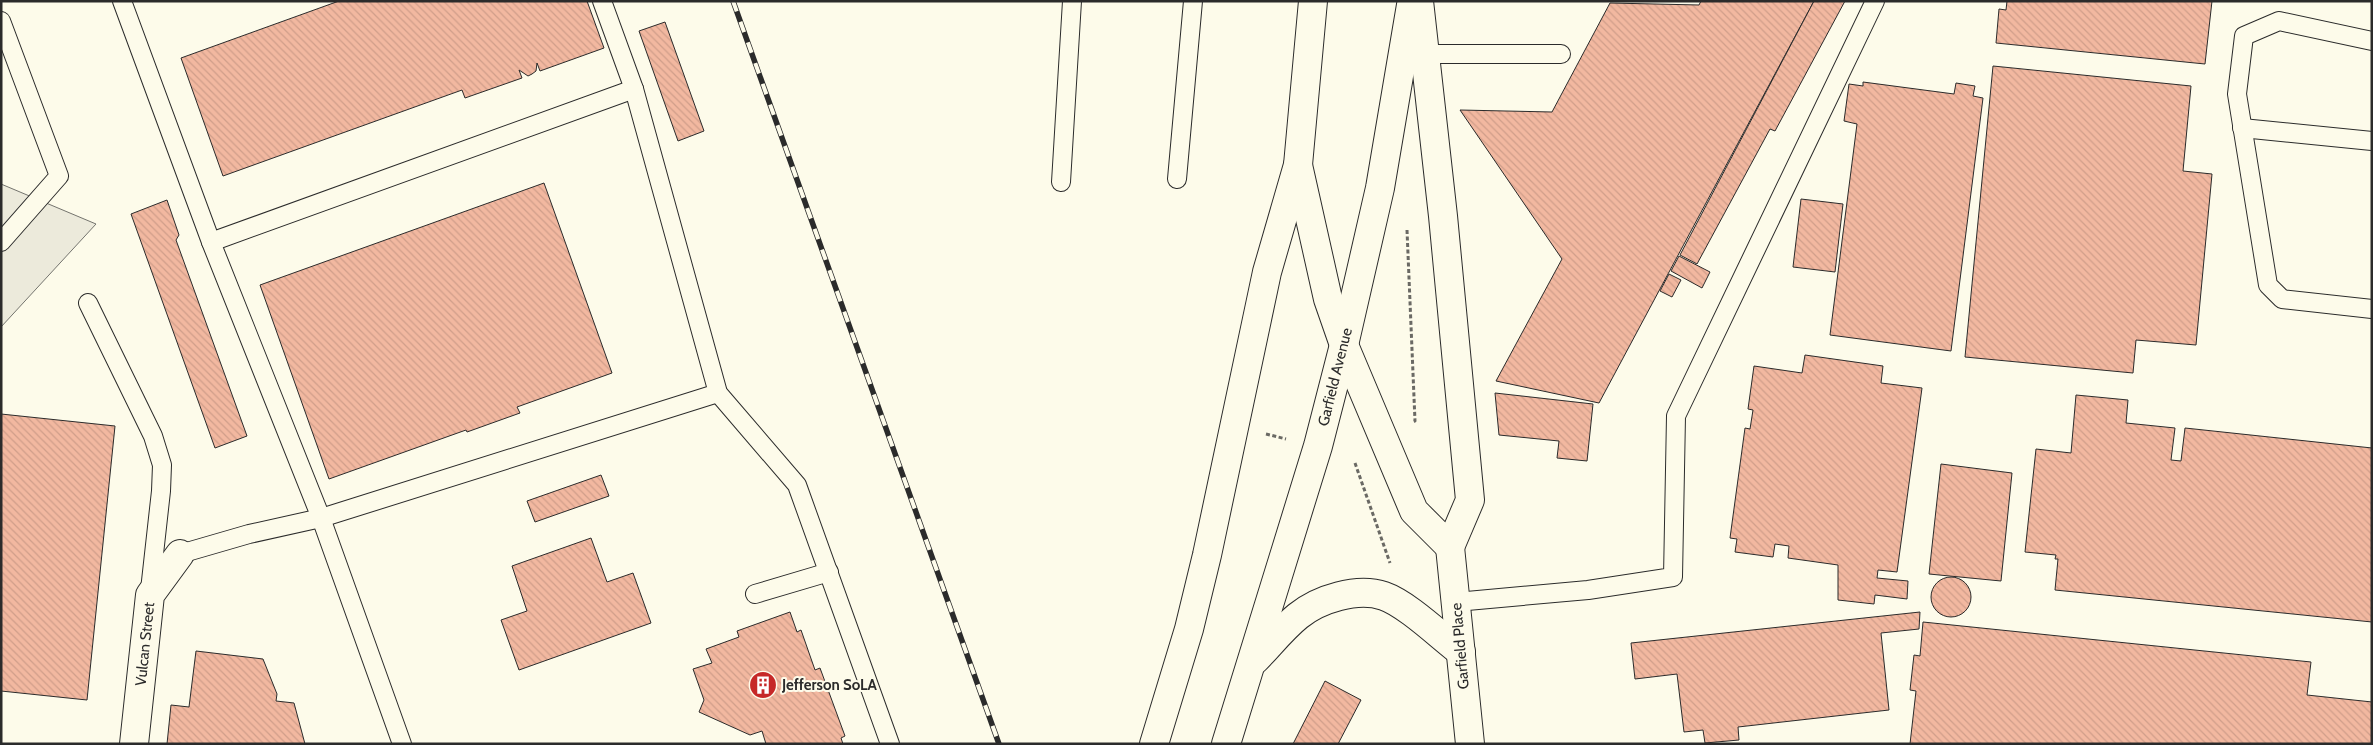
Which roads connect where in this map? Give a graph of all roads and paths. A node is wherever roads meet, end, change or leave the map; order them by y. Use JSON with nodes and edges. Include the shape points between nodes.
{"nodes":[{"id":1,"x":122,"y":1,"type":"edge"},
{"id":2,"x":602,"y":1,"type":"edge"},
{"id":3,"x":1072,"y":1,"type":"edge"},
{"id":4,"x":1193,"y":1,"type":"edge"},
{"id":5,"x":1313,"y":1,"type":"edge"},
{"id":6,"x":1411,"y":1,"type":"edge"},
{"id":7,"x":1419,"y":1,"type":"edge"},
{"id":8,"x":1875,"y":1,"type":"edge"},
{"id":9,"x":1,"y":21,"type":"edge"},
{"id":10,"x":2372,"y":41,"type":"edge"},
{"id":11,"x":1426,"y":54,"type":"junction"},
{"id":12,"x":1561,"y":54,"type":"dead end"},
{"id":13,"x":634,"y":90,"type":"junction"},
{"id":14,"x":2242,"y":128,"type":"junction"},
{"id":15,"x":2372,"y":140,"type":"edge"},
{"id":16,"x":1298,"y":165,"type":"junction"},
{"id":17,"x":1177,"y":179,"type":"dead end"},
{"id":18,"x":1061,"y":182,"type":"dead end"},
{"id":19,"x":1406,"y":224,"type":"dead end"},
{"id":20,"x":1,"y":242,"type":"edge"},
{"id":21,"x":211,"y":242,"type":"junction"},
{"id":22,"x":88,"y":304,"type":"dead end"},
{"id":23,"x":2372,"y":309,"type":"edge"},
{"id":24,"x":1344,"y":345,"type":"junction"},
{"id":25,"x":718,"y":393,"type":"junction"},
{"id":26,"x":1408,"y":425,"type":"dead end"},
{"id":27,"x":1258,"y":432,"type":"dead end"},
{"id":28,"x":1294,"y":441,"type":"dead end"},
{"id":29,"x":1354,"y":460,"type":"dead end"},
{"id":30,"x":321,"y":518,"type":"junction"},
{"id":31,"x":1450,"y":547,"type":"junction"},
{"id":32,"x":180,"y":554,"type":"joint"},
{"id":33,"x":1389,"y":569,"type":"dead end"},
{"id":34,"x":829,"y":572,"type":"junction"},
{"id":35,"x":755,"y":594,"type":"dead end"},
{"id":36,"x":150,"y":596,"type":"junction"},
{"id":37,"x":1456,"y":602,"type":"junction"},
{"id":38,"x":1460,"y":652,"type":"junction"},
{"id":39,"x":1252,"y":663,"type":"junction"},
{"id":40,"x":134,"y":744,"type":"edge"},
{"id":41,"x":402,"y":744,"type":"edge"},
{"id":42,"x":890,"y":744,"type":"edge"},
{"id":43,"x":1154,"y":744,"type":"edge"},
{"id":44,"x":1226,"y":744,"type":"edge"},
{"id":45,"x":1470,"y":744,"type":"edge"}],
"edges":[{"from":1,"to":21,"type":"lane"},
{"from":2,"to":13,"type":"lane"},
{"from":3,"to":18,"type":"lane"},
{"from":4,"to":17,"type":"lane"},
{"from":5,"to":16,"type":"main road"},
{"from":6,"to":24,"type":"main road","name":"Garfield Avenue","via":[[1380,188]]},
{"from":7,"to":11,"type":"main road"},
{"from":8,"to":37,"type":"lane","via":[[1676,416],[1673,577],[1588,590]]},
{"from":9,"to":20,"type":"lane","via":[[59,176]]},
{"from":10,"to":14,"type":"lane","via":[[2279,21],[2244,36],[2237,94]]},
{"from":11,"to":12,"type":"lane"},
{"from":11,"to":31,"type":"main road","via":[[1470,500]]},
{"from":13,"to":21,"type":"lane"},
{"from":13,"to":25,"type":"lane"},
{"from":14,"to":15,"type":"lane"},
{"from":14,"to":23,"type":"lane","via":[[2268,285],[2282,299]]},
{"from":16,"to":24,"type":"main road","via":[[1328,299]]},
{"from":16,"to":43,"type":"main road","via":[[1266,272],[1207,555]]},
{"from":19,"to":26,"type":"path","via":[[1415,421]]},
{"from":21,"to":30,"type":"lane"},
{"from":22,"to":36,"type":"lane","via":[[154,436],[162,465]]},
{"from":24,"to":31,"type":"main road","via":[[1414,511]]},
{"from":24,"to":39,"type":"main road","name":"Garfield Avenue","via":[[1316,455]]},
{"from":25,"to":30,"type":"lane"},
{"from":25,"to":34,"type":"lane","via":[[797,485]]},
{"from":27,"to":28,"type":"path"},
{"from":29,"to":33,"type":"path"},
{"from":30,"to":32,"type":"lane"},
{"from":30,"to":41,"type":"lane"},
{"from":31,"to":37,"type":"main road","name":"Garfield Place"},
{"from":32,"to":36,"type":"main road","name":"Vulcan Street"},
{"from":34,"to":35,"type":"lane"},
{"from":34,"to":42,"type":"lane"},
{"from":36,"to":40,"type":"main road","name":"Vulcan Street"},
{"from":37,"to":38,"type":"main road","name":"Garfield Place"},
{"from":38,"to":39,"type":"main road","via":[[1384,596],[1360,594],[1332,597],[1298,616]]},
{"from":38,"to":45,"type":"main road","name":"Garfield Place"},
{"from":39,"to":44,"type":"main road","name":"Garfield Avenue"}]}
